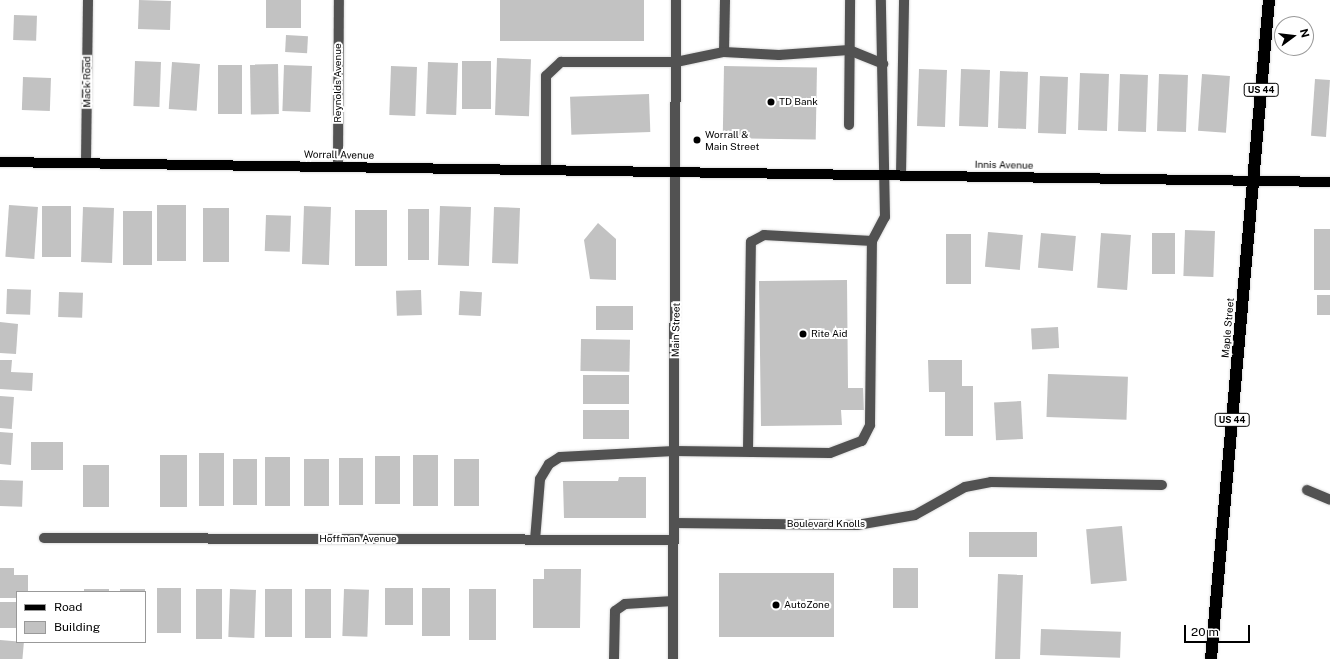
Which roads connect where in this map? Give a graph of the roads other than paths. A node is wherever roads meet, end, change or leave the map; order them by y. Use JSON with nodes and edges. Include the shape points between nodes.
{"nodes":[{"id":1,"x":88,"y":0,"type":"edge"},
{"id":2,"x":339,"y":0,"type":"edge"},
{"id":3,"x":676,"y":0,"type":"edge"},
{"id":4,"x":725,"y":0,"type":"edge"},
{"id":5,"x":850,"y":0,"type":"edge"},
{"id":6,"x":881,"y":0,"type":"edge"},
{"id":7,"x":904,"y":0,"type":"edge"},
{"id":8,"x":1269,"y":0,"type":"edge"},
{"id":9,"x":849,"y":50,"type":"junction"},
{"id":10,"x":724,"y":52,"type":"junction"},
{"id":11,"x":676,"y":62,"type":"junction"},
{"id":12,"x":883,"y":64,"type":"junction"},
{"id":13,"x":849,"y":125,"type":"dead end"},
{"id":14,"x":0,"y":162,"type":"edge"},
{"id":15,"x":86,"y":163,"type":"junction"},
{"id":16,"x":338,"y":167,"type":"junction"},
{"id":17,"x":546,"y":170,"type":"junction"},
{"id":18,"x":677,"y":171,"type":"junction"},
{"id":19,"x":885,"y":175,"type":"junction"},
{"id":20,"x":901,"y":175,"type":"junction"},
{"id":21,"x":1252,"y":180,"type":"junction"},
{"id":22,"x":1330,"y":182,"type":"edge"},
{"id":23,"x":872,"y":241,"type":"junction"},
{"id":24,"x":674,"y":450,"type":"junction"},
{"id":25,"x":748,"y":450,"type":"junction"},
{"id":26,"x":1162,"y":485,"type":"dead end"},
{"id":27,"x":1307,"y":490,"type":"dead end"},
{"id":28,"x":1330,"y":500,"type":"edge"},
{"id":29,"x":674,"y":523,"type":"junction"},
{"id":30,"x":44,"y":538,"type":"dead end"},
{"id":31,"x":535,"y":540,"type":"junction"},
{"id":32,"x":673,"y":540,"type":"junction"},
{"id":33,"x":673,"y":601,"type":"junction"},
{"id":34,"x":614,"y":659,"type":"edge"},
{"id":35,"x":673,"y":659,"type":"edge"},
{"id":36,"x":1211,"y":659,"type":"edge"}],
"edges":[{"from":1,"to":15,"type":"street","name":"Mack Road"},
{"from":2,"to":16,"type":"street","name":"Reynolds Avenue"},
{"from":3,"to":11,"type":"street","name":"Main Street"},
{"from":4,"to":10,"type":"street"},
{"from":5,"to":9,"type":"street"},
{"from":6,"to":12,"type":"street"},
{"from":7,"to":20,"type":"street"},
{"from":8,"to":21,"type":"highway","name":"Maple Street","number":"US 44"},
{"from":9,"to":10,"type":"street","via":[[779,55]]},
{"from":9,"to":12,"type":"street"},
{"from":9,"to":13,"type":"street"},
{"from":10,"to":11,"type":"street"},
{"from":11,"to":17,"type":"street","via":[[561,62],[552,66],[546,76]]},
{"from":11,"to":18,"type":"street","name":"Main Street"},
{"from":12,"to":19,"type":"street"},
{"from":14,"to":15,"type":"main road","name":"Worrall Avenue"},
{"from":15,"to":16,"type":"main road","name":"Worrall Avenue"},
{"from":16,"to":17,"type":"main road","name":"Worrall Avenue"},
{"from":17,"to":18,"type":"main road","name":"Worrall Avenue"},
{"from":18,"to":19,"type":"main road","name":"Innis Avenue"},
{"from":18,"to":24,"type":"street","name":"Main Street"},
{"from":19,"to":20,"type":"main road","name":"Innis Avenue"},
{"from":19,"to":23,"type":"street","via":[[886,216]]},
{"from":20,"to":21,"type":"main road","name":"Innis Avenue"},
{"from":21,"to":22,"type":"main road","name":"Innis Avenue"},
{"from":21,"to":36,"type":"highway","name":"Maple Street","number":"US 44"},
{"from":23,"to":25,"type":"street","via":[[870,425],[862,441],[830,453]]},
{"from":23,"to":25,"type":"street","via":[[764,235],[751,242]]},
{"from":24,"to":25,"type":"street"},
{"from":24,"to":29,"type":"street","name":"Main Street"},
{"from":24,"to":31,"type":"street","via":[[560,457],[549,464],[540,479]]},
{"from":26,"to":29,"type":"street","name":"Boulevard Knolls","via":[[991,482],[965,486],[914,515],[857,525]]},
{"from":27,"to":28,"type":"street"},
{"from":29,"to":32,"type":"street","name":"Main Street"},
{"from":30,"to":31,"type":"street","name":"Hoffman Avenue"},
{"from":31,"to":32,"type":"street","name":"Hoffman Avenue"},
{"from":32,"to":33,"type":"street","name":"Main Street"},
{"from":33,"to":34,"type":"street","via":[[625,604],[615,611]]},
{"from":33,"to":35,"type":"street","name":"Main Street"}]}
